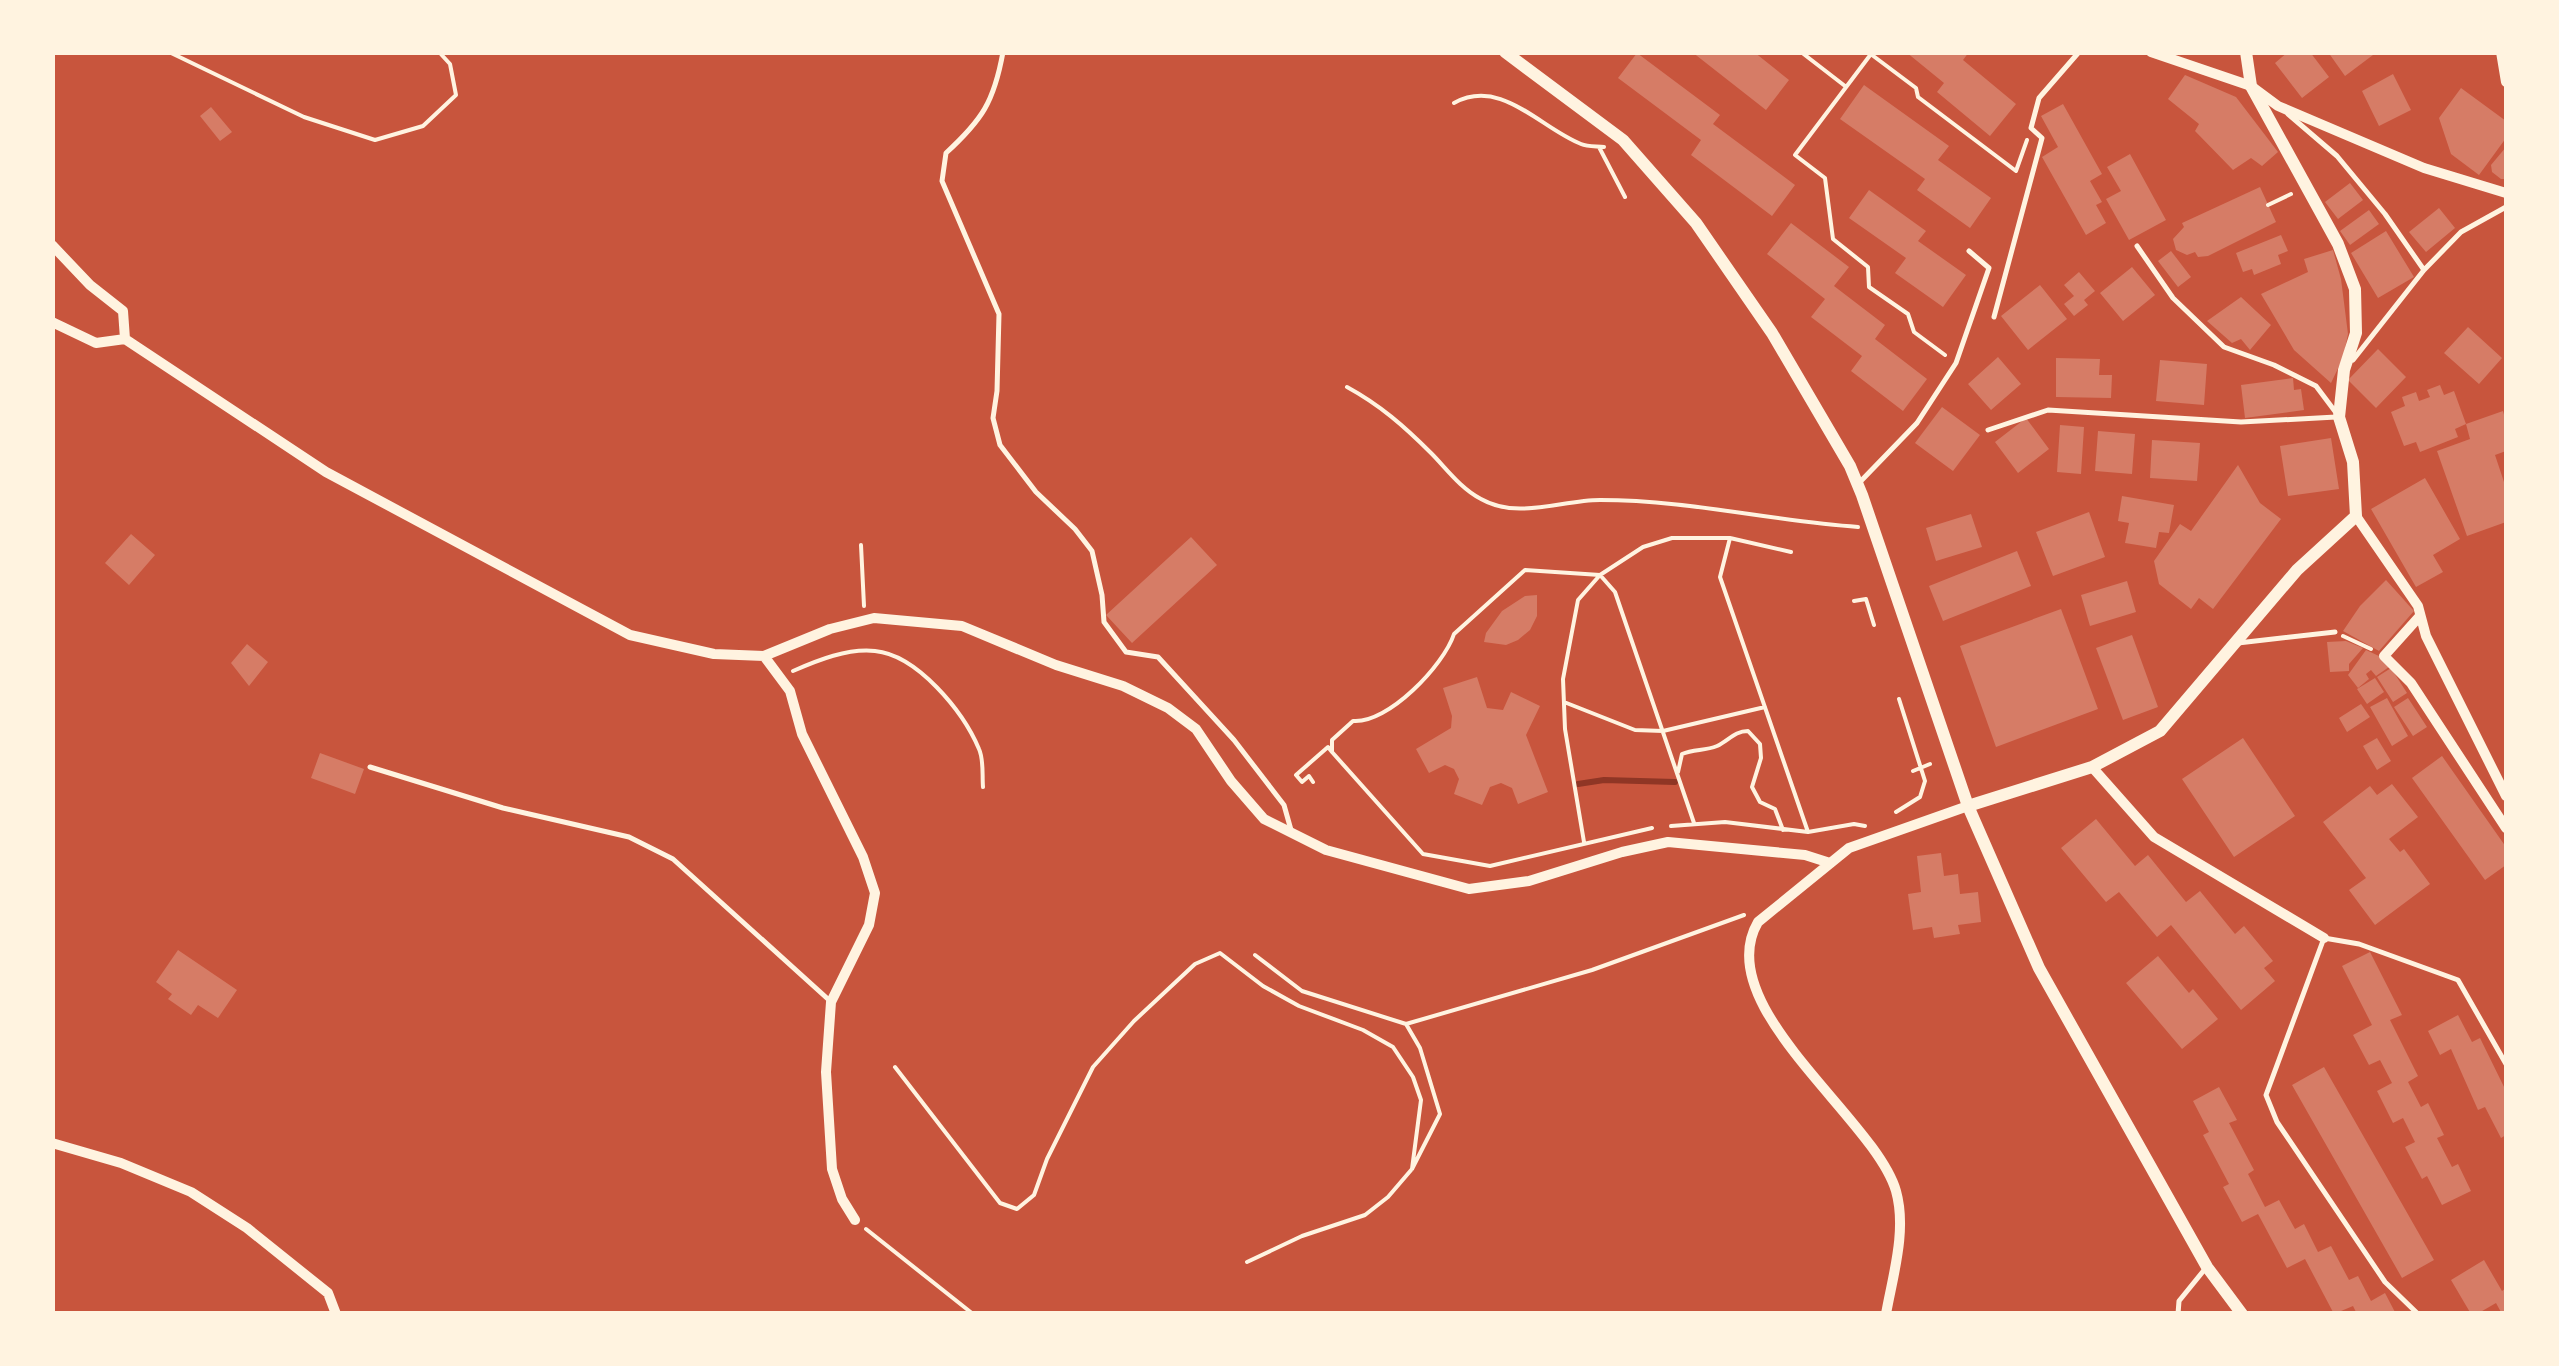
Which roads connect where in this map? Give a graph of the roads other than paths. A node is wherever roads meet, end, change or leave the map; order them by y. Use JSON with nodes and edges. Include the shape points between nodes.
{"nodes":[{"id":1,"x":1003,"y":52,"type":"edge"},
{"id":2,"x":1506,"y":52,"type":"edge"},
{"id":3,"x":2079,"y":52,"type":"edge"},
{"id":4,"x":2151,"y":52,"type":"edge"},
{"id":5,"x":2246,"y":52,"type":"edge"},
{"id":6,"x":2502,"y":52,"type":"edge"},
{"id":7,"x":2506,"y":82,"type":"edge"},
{"id":8,"x":2251,"y":86,"type":"junction"},
{"id":9,"x":2278,"y":106,"type":"junction"},
{"id":10,"x":2506,"y":193,"type":"edge"},
{"id":11,"x":2506,"y":207,"type":"edge"},
{"id":12,"x":52,"y":245,"type":"edge"},
{"id":13,"x":2138,"y":246,"type":"dead end"},
{"id":14,"x":1969,"y":251,"type":"dead end"},
{"id":15,"x":2424,"y":270,"type":"junction"},
{"id":16,"x":1994,"y":317,"type":"dead end"},
{"id":17,"x":52,"y":322,"type":"edge"},
{"id":18,"x":125,"y":339,"type":"junction"},
{"id":19,"x":2344,"y":370,"type":"junction"},
{"id":20,"x":2339,"y":417,"type":"junction"},
{"id":21,"x":1988,"y":430,"type":"dead end"},
{"id":22,"x":1858,"y":485,"type":"junction"},
{"id":23,"x":2356,"y":516,"type":"junction"},
{"id":24,"x":2419,"y":617,"type":"junction"},
{"id":25,"x":2335,"y":632,"type":"road end"},
{"id":26,"x":2231,"y":644,"type":"junction"},
{"id":27,"x":764,"y":656,"type":"junction"},
{"id":28,"x":370,"y":767,"type":"dead end"},
{"id":29,"x":2092,"y":767,"type":"junction"},
{"id":30,"x":2506,"y":796,"type":"edge"},
{"id":31,"x":1968,"y":806,"type":"junction"},
{"id":32,"x":2506,"y":828,"type":"edge"},
{"id":33,"x":1292,"y":831,"type":"junction"},
{"id":34,"x":1830,"y":863,"type":"junction"},
{"id":35,"x":2324,"y":938,"type":"junction"},
{"id":36,"x":831,"y":1002,"type":"junction"},
{"id":37,"x":2506,"y":1064,"type":"edge"},
{"id":38,"x":52,"y":1143,"type":"edge"},
{"id":39,"x":855,"y":1220,"type":"road end"},
{"id":40,"x":2207,"y":1266,"type":"junction"},
{"id":41,"x":336,"y":1314,"type":"edge"},
{"id":42,"x":1886,"y":1314,"type":"edge"},
{"id":43,"x":2178,"y":1314,"type":"edge"},
{"id":44,"x":2242,"y":1314,"type":"edge"},
{"id":45,"x":2418,"y":1314,"type":"edge"}],
"edges":[{"from":1,"to":33,"type":"lane","via":[[988,107],[946,153],[942,181],[999,314],[993,418],[1000,445],[1092,551],[1104,622],[1126,652],[1158,658],[1284,804]]},
{"from":2,"to":22,"type":"street","via":[[1623,140],[1696,223],[1772,333]]},
{"from":3,"to":16,"type":"lane","via":[[2039,98],[2031,128],[2042,138]]},
{"from":4,"to":8,"type":"street"},
{"from":5,"to":8,"type":"street"},
{"from":6,"to":7,"type":"street"},
{"from":8,"to":9,"type":"street"},
{"from":8,"to":19,"type":"street","via":[[2338,244],[2355,290],[2356,334]]},
{"from":9,"to":10,"type":"street","via":[[2424,168]]},
{"from":9,"to":15,"type":"lane","via":[[2337,156]]},
{"from":11,"to":15,"type":"lane","via":[[2461,232]]},
{"from":12,"to":18,"type":"street","via":[[123,311]]},
{"from":13,"to":20,"type":"lane","via":[[2173,298],[2211,336],[2316,386]]},
{"from":14,"to":22,"type":"lane","via":[[1989,268],[1956,363],[1917,423]]},
{"from":15,"to":19,"type":"lane"},
{"from":17,"to":18,"type":"street","via":[[96,344]]},
{"from":18,"to":27,"type":"street","via":[[326,472],[630,635],[714,654]]},
{"from":19,"to":20,"type":"street"},
{"from":20,"to":21,"type":"lane","via":[[2241,422],[2048,410]]},
{"from":20,"to":23,"type":"street","via":[[2353,462]]},
{"from":22,"to":31,"type":"street"},
{"from":23,"to":24,"type":"street"},
{"from":23,"to":26,"type":"street"},
{"from":24,"to":30,"type":"street"},
{"from":24,"to":32,"type":"street","via":[[2384,656],[2411,682]]},
{"from":25,"to":26,"type":"lane"},
{"from":26,"to":29,"type":"street","via":[[2160,731]]},
{"from":27,"to":33,"type":"street","via":[[866,620],[962,626],[1168,708],[1196,729],[1264,818]]},
{"from":27,"to":36,"type":"street","via":[[790,691],[802,734],[875,893],[869,925]]},
{"from":28,"to":36,"type":"lane","via":[[629,837],[673,859]]},
{"from":29,"to":31,"type":"street"},
{"from":29,"to":35,"type":"street","via":[[2154,837]]},
{"from":31,"to":34,"type":"street","via":[[1871,839]]},
{"from":31,"to":40,"type":"street","via":[[2039,968]]},
{"from":33,"to":34,"type":"street","via":[[1326,850],[1470,889],[1529,881],[1668,842]]},
{"from":34,"to":42,"type":"street","via":[[1758,922],[1751,935],[1753,974],[1806,1071],[1874,1150],[1896,1191],[1897,1252]]},
{"from":35,"to":37,"type":"lane","via":[[2458,980]]},
{"from":35,"to":45,"type":"lane","via":[[2266,1095],[2277,1122],[2385,1282]]},
{"from":36,"to":39,"type":"street","via":[[826,1072],[832,1169]]},
{"from":38,"to":41,"type":"street","via":[[191,1192],[328,1293]]},
{"from":40,"to":43,"type":"lane","via":[[2179,1301]]},
{"from":40,"to":44,"type":"street"}]}
